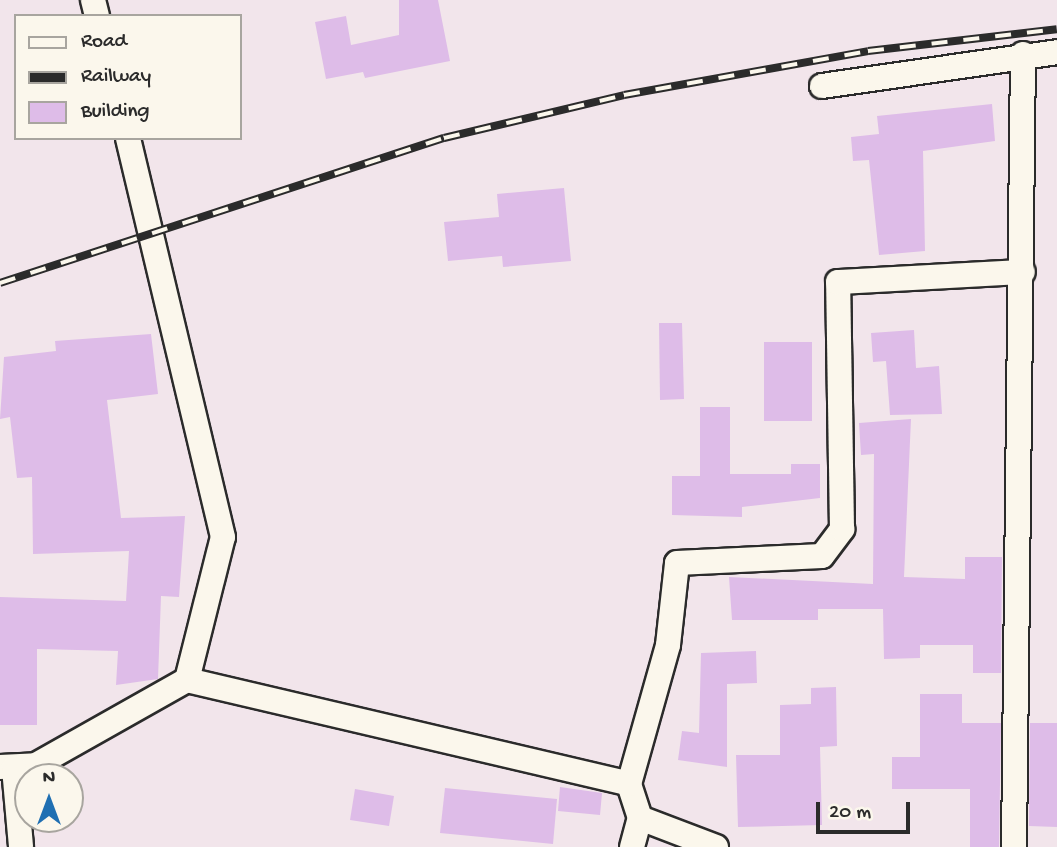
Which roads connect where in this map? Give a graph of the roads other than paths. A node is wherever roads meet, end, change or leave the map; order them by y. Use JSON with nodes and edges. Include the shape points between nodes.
{"nodes":[{"id":1,"x":1057,"y":52,"type":"edge"},
{"id":2,"x":1023,"y":54,"type":"junction"},
{"id":3,"x":822,"y":86,"type":"dead end"},
{"id":4,"x":128,"y":140,"type":"edge"},
{"id":5,"x":1023,"y":272,"type":"junction"},
{"id":6,"x":187,"y":680,"type":"junction"},
{"id":7,"x":7,"y":768,"type":"edge"},
{"id":8,"x":629,"y":783,"type":"junction"},
{"id":9,"x":640,"y":818,"type":"junction"},
{"id":10,"x":21,"y":847,"type":"edge"},
{"id":11,"x":632,"y":847,"type":"edge"},
{"id":12,"x":716,"y":847,"type":"edge"},
{"id":13,"x":1014,"y":847,"type":"edge"}],
"edges":[{"from":1,"to":2,"type":"street"},
{"from":2,"to":3,"type":"street"},
{"from":2,"to":5,"type":"street"},
{"from":4,"to":6,"type":"street","via":[[223,537]]},
{"from":5,"to":8,"type":"street","via":[[838,282],[842,529],[822,556],[677,563],[668,645]]},
{"from":5,"to":13,"type":"street"},
{"from":6,"to":7,"type":"street","via":[[36,765]]},
{"from":6,"to":8,"type":"street"},
{"from":7,"to":10,"type":"street"},
{"from":8,"to":9,"type":"street"},
{"from":9,"to":11,"type":"street"},
{"from":9,"to":12,"type":"street"}]}
